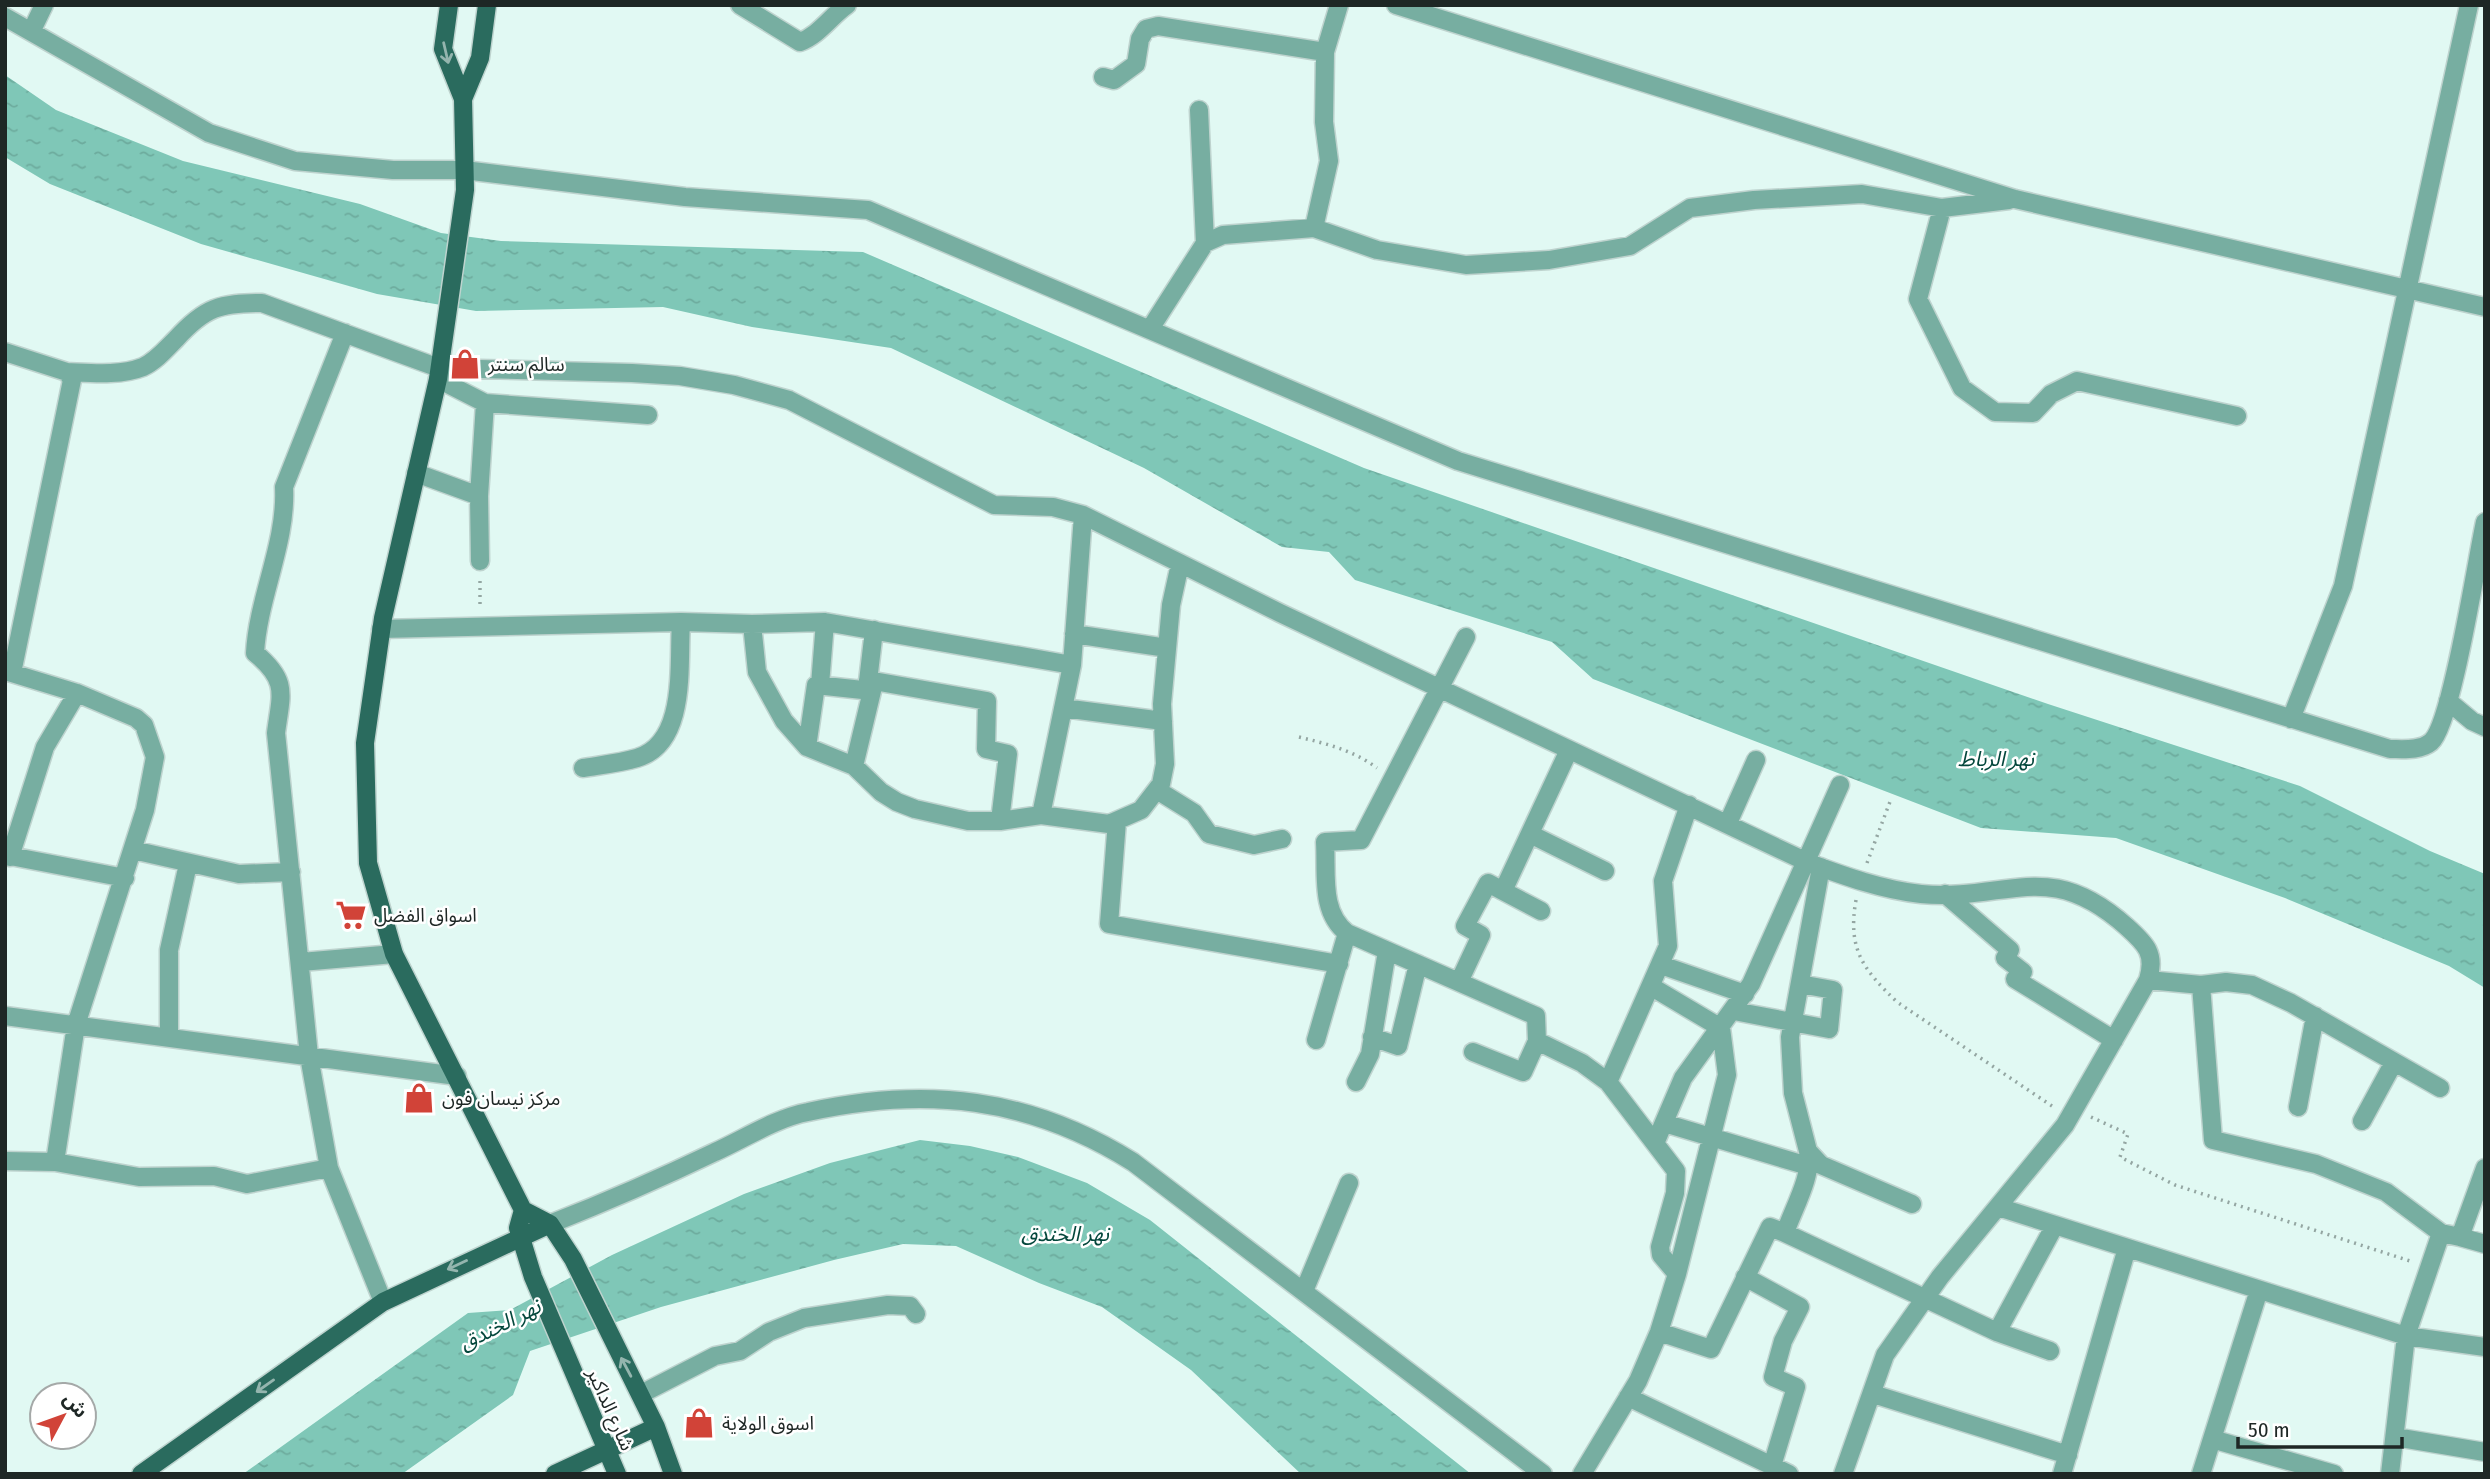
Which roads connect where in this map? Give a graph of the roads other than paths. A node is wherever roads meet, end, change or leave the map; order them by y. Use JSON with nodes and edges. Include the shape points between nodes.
{"nodes":[{"id":1,"x":44,"y":5,"type":"edge"},
{"id":2,"x":449,"y":5,"type":"edge"},
{"id":3,"x":487,"y":5,"type":"edge"},
{"id":4,"x":740,"y":5,"type":"edge"},
{"id":5,"x":847,"y":5,"type":"edge"},
{"id":6,"x":1339,"y":5,"type":"edge"},
{"id":7,"x":1396,"y":5,"type":"edge"},
{"id":8,"x":2469,"y":5,"type":"edge"},
{"id":9,"x":5,"y":17,"type":"edge"},
{"id":10,"x":32,"y":30,"type":"junction"},
{"id":11,"x":1325,"y":52,"type":"junction"},
{"id":12,"x":1103,"y":77,"type":"dead end"},
{"id":13,"x":463,"y":99,"type":"junction"},
{"id":14,"x":1199,"y":110,"type":"dead end"},
{"id":15,"x":464,"y":170,"type":"junction"},
{"id":16,"x":2015,"y":200,"type":"junction"},
{"id":17,"x":1942,"y":208,"type":"junction"},
{"id":18,"x":1314,"y":228,"type":"junction"},
{"id":19,"x":1205,"y":243,"type":"junction"},
{"id":20,"x":2409,"y":289,"type":"junction"},
{"id":21,"x":2485,"y":307,"type":"edge"},
{"id":22,"x":1150,"y":329,"type":"junction"},
{"id":23,"x":345,"y":333,"type":"junction"},
{"id":24,"x":5,"y":352,"type":"edge"},
{"id":25,"x":439,"y":366,"type":"junction"},
{"id":26,"x":67,"y":372,"type":"junction"},
{"id":27,"x":485,"y":403,"type":"junction"},
{"id":28,"x":648,"y":415,"type":"dead end"},
{"id":29,"x":2237,"y":416,"type":"dead end"},
{"id":30,"x":416,"y":473,"type":"junction"},
{"id":31,"x":479,"y":496,"type":"junction"},
{"id":32,"x":1083,"y":515,"type":"junction"},
{"id":33,"x":2485,"y":522,"type":"edge"},
{"id":34,"x":480,"y":561,"type":"road end"},
{"id":35,"x":1180,"y":564,"type":"junction"},
{"id":36,"x":681,"y":622,"type":"junction"},
{"id":37,"x":825,"y":622,"type":"junction"},
{"id":38,"x":752,"y":624,"type":"junction"},
{"id":39,"x":382,"y":629,"type":"junction"},
{"id":40,"x":874,"y":630,"type":"junction"},
{"id":41,"x":1074,"y":634,"type":"junction"},
{"id":42,"x":1466,"y":637,"type":"dead end"},
{"id":43,"x":1167,"y":649,"type":"junction"},
{"id":44,"x":1072,"y":665,"type":"junction"},
{"id":45,"x":8,"y":672,"type":"edge"},
{"id":46,"x":820,"y":685,"type":"junction"},
{"id":47,"x":868,"y":685,"type":"junction"},
{"id":48,"x":1441,"y":689,"type":"junction"},
{"id":49,"x":77,"y":693,"type":"junction"},
{"id":50,"x":2448,"y":701,"type":"junction"},
{"id":51,"x":1063,"y":708,"type":"junction"},
{"id":52,"x":2291,"y":719,"type":"junction"},
{"id":53,"x":1163,"y":722,"type":"junction"},
{"id":54,"x":2485,"y":727,"type":"edge"},
{"id":55,"x":807,"y":747,"type":"junction"},
{"id":56,"x":1569,"y":750,"type":"junction"},
{"id":57,"x":1756,"y":760,"type":"dead end"},
{"id":58,"x":855,"y":766,"type":"junction"},
{"id":59,"x":583,"y":768,"type":"dead end"},
{"id":60,"x":1840,"y":785,"type":"dead end"},
{"id":61,"x":1157,"y":790,"type":"junction"},
{"id":62,"x":1689,"y":805,"type":"junction"},
{"id":63,"x":1041,"y":815,"type":"junction"},
{"id":64,"x":1000,"y":821,"type":"junction"},
{"id":65,"x":1117,"y":821,"type":"junction"},
{"id":66,"x":1728,"y":823,"type":"junction"},
{"id":67,"x":1530,"y":834,"type":"junction"},
{"id":68,"x":1282,"y":839,"type":"dead end"},
{"id":69,"x":134,"y":850,"type":"junction"},
{"id":70,"x":8,"y":856,"type":"edge"},
{"id":71,"x":188,"y":864,"type":"junction"},
{"id":72,"x":1813,"y":864,"type":"junction"},
{"id":73,"x":1605,"y":871,"type":"dead end"},
{"id":74,"x":290,"y":872,"type":"junction"},
{"id":75,"x":125,"y":878,"type":"junction"},
{"id":76,"x":1503,"y":891,"type":"junction"},
{"id":77,"x":1945,"y":894,"type":"junction"},
{"id":78,"x":1541,"y":911,"type":"dead end"},
{"id":79,"x":1347,"y":933,"type":"junction"},
{"id":80,"x":1388,"y":951,"type":"junction"},
{"id":81,"x":394,"y":954,"type":"junction"},
{"id":82,"x":301,"y":962,"type":"junction"},
{"id":83,"x":1339,"y":964,"type":"junction"},
{"id":84,"x":1418,"y":964,"type":"junction"},
{"id":85,"x":1661,"y":965,"type":"junction"},
{"id":86,"x":2148,"y":980,"type":"junction"},
{"id":87,"x":1459,"y":982,"type":"junction"},
{"id":88,"x":1800,"y":984,"type":"junction"},
{"id":89,"x":2201,"y":985,"type":"junction"},
{"id":90,"x":1652,"y":986,"type":"junction"},
{"id":91,"x":1745,"y":994,"type":"junction"},
{"id":92,"x":1734,"y":1011,"type":"junction"},
{"id":93,"x":5,"y":1016,"type":"edge"},
{"id":94,"x":2315,"y":1016,"type":"junction"},
{"id":95,"x":1793,"y":1024,"type":"junction"},
{"id":96,"x":76,"y":1025,"type":"junction"},
{"id":97,"x":1721,"y":1028,"type":"junction"},
{"id":98,"x":169,"y":1037,"type":"junction"},
{"id":99,"x":1372,"y":1037,"type":"junction"},
{"id":100,"x":1316,"y":1040,"type":"dead end"},
{"id":101,"x":2114,"y":1040,"type":"junction"},
{"id":102,"x":1537,"y":1041,"type":"junction"},
{"id":103,"x":1473,"y":1052,"type":"dead end"},
{"id":104,"x":309,"y":1056,"type":"junction"},
{"id":105,"x":2394,"y":1062,"type":"junction"},
{"id":106,"x":457,"y":1076,"type":"junction"},
{"id":107,"x":1356,"y":1082,"type":"dead end"},
{"id":108,"x":1608,"y":1082,"type":"junction"},
{"id":109,"x":2440,"y":1088,"type":"dead end"},
{"id":110,"x":2298,"y":1107,"type":"dead end"},
{"id":111,"x":2362,"y":1121,"type":"dead end"},
{"id":112,"x":1664,"y":1123,"type":"junction"},
{"id":113,"x":1709,"y":1137,"type":"junction"},
{"id":114,"x":1656,"y":1141,"type":"junction"},
{"id":115,"x":1808,"y":1158,"type":"junction"},
{"id":116,"x":5,"y":1161,"type":"edge"},
{"id":117,"x":55,"y":1162,"type":"junction"},
{"id":118,"x":329,"y":1168,"type":"junction"},
{"id":119,"x":2485,"y":1168,"type":"edge"},
{"id":120,"x":1349,"y":1183,"type":"dead end"},
{"id":121,"x":1912,"y":1204,"type":"dead end"},
{"id":122,"x":1998,"y":1207,"type":"junction"},
{"id":123,"x":523,"y":1209,"type":"junction"},
{"id":124,"x":550,"y":1224,"type":"junction"},
{"id":125,"x":2055,"y":1225,"type":"junction"},
{"id":126,"x":1785,"y":1233,"type":"junction"},
{"id":127,"x":2441,"y":1233,"type":"junction"},
{"id":128,"x":520,"y":1237,"type":"junction"},
{"id":129,"x":2460,"y":1237,"type":"junction"},
{"id":130,"x":2485,"y":1244,"type":"edge"},
{"id":131,"x":2127,"y":1248,"type":"junction"},
{"id":132,"x":1677,"y":1274,"type":"junction"},
{"id":133,"x":1745,"y":1277,"type":"junction"},
{"id":134,"x":2259,"y":1290,"type":"junction"},
{"id":135,"x":1304,"y":1291,"type":"junction"},
{"id":136,"x":1924,"y":1299,"type":"junction"},
{"id":137,"x":383,"y":1302,"type":"junction"},
{"id":138,"x":916,"y":1314,"type":"dead end"},
{"id":139,"x":1659,"y":1332,"type":"junction"},
{"id":140,"x":1997,"y":1332,"type":"junction"},
{"id":141,"x":2406,"y":1336,"type":"junction"},
{"id":142,"x":2485,"y":1347,"type":"edge"},
{"id":143,"x":2050,"y":1351,"type":"dead end"},
{"id":144,"x":641,"y":1394,"type":"junction"},
{"id":145,"x":1873,"y":1394,"type":"junction"},
{"id":146,"x":1628,"y":1397,"type":"junction"},
{"id":147,"x":656,"y":1427,"type":"junction"},
{"id":148,"x":2395,"y":1437,"type":"junction"},
{"id":149,"x":2212,"y":1438,"type":"junction"},
{"id":150,"x":607,"y":1451,"type":"junction"},
{"id":151,"x":2485,"y":1452,"type":"edge"},
{"id":152,"x":2068,"y":1455,"type":"junction"},
{"id":153,"x":1780,"y":1470,"type":"edge"},
{"id":154,"x":141,"y":1474,"type":"edge"},
{"id":155,"x":555,"y":1474,"type":"edge"},
{"id":156,"x":617,"y":1474,"type":"edge"},
{"id":157,"x":673,"y":1474,"type":"edge"},
{"id":158,"x":1543,"y":1474,"type":"edge"},
{"id":159,"x":1582,"y":1474,"type":"edge"},
{"id":160,"x":1843,"y":1474,"type":"edge"},
{"id":161,"x":2063,"y":1474,"type":"edge"},
{"id":162,"x":2201,"y":1474,"type":"edge"},
{"id":163,"x":2334,"y":1474,"type":"edge"},
{"id":164,"x":2390,"y":1474,"type":"edge"}],
"edges":[{"from":1,"to":10,"type":"street"},
{"from":2,"to":13,"type":"main road","one_way":true,"via":[[443,49]]},
{"from":3,"to":13,"type":"main road","via":[[480,58]]},
{"from":4,"to":5,"type":"street","via":[[800,43]]},
{"from":6,"to":11,"type":"street"},
{"from":7,"to":16,"type":"street"},
{"from":8,"to":20,"type":"street"},
{"from":9,"to":10,"type":"street"},
{"from":10,"to":15,"type":"street","via":[[71,56],[222,137],[295,161],[393,170]]},
{"from":11,"to":12,"type":"street","via":[[1158,26],[1146,29],[1140,39],[1136,64],[1114,80]]},
{"from":11,"to":18,"type":"street","via":[[1324,122],[1329,161]]},
{"from":13,"to":15,"type":"main road"},
{"from":14,"to":19,"type":"street"},
{"from":15,"to":22,"type":"street","via":[[685,197],[868,210]]},
{"from":15,"to":25,"type":"main road","via":[[460,238]]},
{"from":16,"to":17,"type":"street"},
{"from":16,"to":20,"type":"street"},
{"from":17,"to":18,"type":"street","via":[[1862,194],[1754,200],[1690,208],[1630,246],[1549,260],[1466,265],[1377,250]]},
{"from":17,"to":29,"type":"street","via":[[1918,299],[1962,388],[1995,412],[2033,414],[2051,394],[2077,381]]},
{"from":18,"to":19,"type":"street","via":[[1223,235]]},
{"from":19,"to":22,"type":"street"},
{"from":20,"to":21,"type":"street"},
{"from":20,"to":52,"type":"street","via":[[2343,586]]},
{"from":22,"to":52,"type":"street","via":[[1458,461]]},
{"from":23,"to":25,"type":"street"},
{"from":23,"to":26,"type":"street","via":[[262,303],[231,303],[211,308],[144,367]]},
{"from":23,"to":74,"type":"street","via":[[284,487],[285,511],[257,622],[255,653],[274,668],[281,689],[276,733]]},
{"from":24,"to":26,"type":"street"},
{"from":25,"to":27,"type":"street"},
{"from":25,"to":30,"type":"main road"},
{"from":25,"to":32,"type":"street","via":[[644,373],[734,386],[789,400],[994,505],[1053,508]]},
{"from":26,"to":45,"type":"street","via":[[71,384]]},
{"from":27,"to":28,"type":"street"},
{"from":27,"to":31,"type":"street"},
{"from":30,"to":31,"type":"street"},
{"from":30,"to":39,"type":"main road"},
{"from":31,"to":34,"type":"street"},
{"from":32,"to":35,"type":"street"},
{"from":32,"to":41,"type":"street"},
{"from":33,"to":50,"type":"street"},
{"from":35,"to":43,"type":"street"},
{"from":35,"to":48,"type":"street"},
{"from":36,"to":38,"type":"street"},
{"from":36,"to":39,"type":"street","via":[[480,618]]},
{"from":36,"to":59,"type":"street","via":[[672,720],[663,741],[640,758]]},
{"from":37,"to":38,"type":"street"},
{"from":37,"to":40,"type":"street"},
{"from":37,"to":46,"type":"street"},
{"from":38,"to":55,"type":"street","via":[[757,672],[766,693]]},
{"from":39,"to":81,"type":"main road","via":[[365,743],[368,863]]},
{"from":40,"to":44,"type":"street"},
{"from":40,"to":47,"type":"street"},
{"from":41,"to":43,"type":"street"},
{"from":41,"to":44,"type":"street"},
{"from":42,"to":48,"type":"street"},
{"from":43,"to":53,"type":"street"},
{"from":44,"to":51,"type":"street"},
{"from":45,"to":49,"type":"street"},
{"from":46,"to":47,"type":"street"},
{"from":46,"to":55,"type":"street","via":[[816,685]]},
{"from":47,"to":58,"type":"street","via":[[872,691]]},
{"from":47,"to":64,"type":"street","via":[[987,701],[986,749],[1008,754]]},
{"from":48,"to":56,"type":"street"},
{"from":48,"to":79,"type":"street","via":[[1362,840],[1325,842],[1329,910]]},
{"from":49,"to":69,"type":"street","via":[[144,725],[155,757]]},
{"from":49,"to":70,"type":"street","via":[[45,747]]},
{"from":50,"to":52,"type":"street","via":[[2434,739],[2414,749],[2390,749]]},
{"from":50,"to":54,"type":"street"},
{"from":51,"to":53,"type":"street"},
{"from":51,"to":63,"type":"street"},
{"from":53,"to":61,"type":"street","via":[[1165,764]]},
{"from":55,"to":58,"type":"street"},
{"from":56,"to":62,"type":"street"},
{"from":56,"to":67,"type":"street"},
{"from":57,"to":66,"type":"street"},
{"from":58,"to":64,"type":"street","via":[[881,792],[915,809],[968,821]]},
{"from":60,"to":72,"type":"street"},
{"from":61,"to":65,"type":"street","via":[[1141,810]]},
{"from":61,"to":68,"type":"street","via":[[1194,813],[1209,834],[1254,845]]},
{"from":62,"to":66,"type":"street"},
{"from":62,"to":85,"type":"street","via":[[1663,881],[1669,936]]},
{"from":63,"to":64,"type":"street"},
{"from":63,"to":65,"type":"street","via":[[1109,824]]},
{"from":65,"to":83,"type":"street","via":[[1109,924]]},
{"from":66,"to":72,"type":"street"},
{"from":67,"to":73,"type":"street"},
{"from":67,"to":76,"type":"street"},
{"from":69,"to":71,"type":"street"},
{"from":69,"to":75,"type":"street"},
{"from":70,"to":75,"type":"street"},
{"from":71,"to":74,"type":"street","via":[[239,874]]},
{"from":71,"to":98,"type":"street","via":[[169,950]]},
{"from":72,"to":77,"type":"street","via":[[1860,881],[1920,894]]},
{"from":72,"to":88,"type":"street"},
{"from":72,"to":91,"type":"street"},
{"from":74,"to":82,"type":"street"},
{"from":75,"to":96,"type":"street"},
{"from":76,"to":78,"type":"street"},
{"from":76,"to":87,"type":"street","via":[[1488,883],[1465,926],[1480,935]]},
{"from":77,"to":86,"type":"street","via":[[2043,886],[2073,891],[2107,909],[2140,939],[2151,953]]},
{"from":77,"to":101,"type":"street","via":[[2010,950],[2005,958],[2023,972],[2015,979]]},
{"from":79,"to":80,"type":"street"},
{"from":79,"to":83,"type":"street"},
{"from":80,"to":84,"type":"street"},
{"from":80,"to":99,"type":"street"},
{"from":81,"to":82,"type":"street"},
{"from":81,"to":106,"type":"main road"},
{"from":82,"to":104,"type":"street"},
{"from":83,"to":100,"type":"street"},
{"from":84,"to":87,"type":"street"},
{"from":84,"to":99,"type":"street","via":[[1398,1046]]},
{"from":85,"to":90,"type":"street"},
{"from":85,"to":91,"type":"street"},
{"from":86,"to":89,"type":"street"},
{"from":86,"to":101,"type":"street"},
{"from":87,"to":102,"type":"street","via":[[1536,1016]]},
{"from":88,"to":95,"type":"street"},
{"from":88,"to":95,"type":"street","via":[[1833,990],[1829,1029]]},
{"from":89,"to":94,"type":"street","via":[[2252,985]]},
{"from":89,"to":127,"type":"street","via":[[2213,1140],[2316,1164],[2374,1187]]},
{"from":90,"to":97,"type":"street"},
{"from":90,"to":108,"type":"street"},
{"from":91,"to":92,"type":"street"},
{"from":92,"to":95,"type":"street"},
{"from":92,"to":97,"type":"street"},
{"from":93,"to":96,"type":"street"},
{"from":94,"to":105,"type":"street"},
{"from":94,"to":110,"type":"street"},
{"from":95,"to":115,"type":"street","via":[[1793,1093]]},
{"from":96,"to":98,"type":"street"},
{"from":96,"to":117,"type":"street"},
{"from":97,"to":112,"type":"street","via":[[1684,1078]]},
{"from":97,"to":113,"type":"street","via":[[1727,1075]]},
{"from":98,"to":104,"type":"street"},
{"from":99,"to":107,"type":"street","via":[[1370,1054]]},
{"from":101,"to":122,"type":"street","via":[[2072,1113]]},
{"from":102,"to":103,"type":"street","via":[[1523,1072]]},
{"from":102,"to":108,"type":"street"},
{"from":104,"to":106,"type":"street"},
{"from":104,"to":118,"type":"street"},
{"from":105,"to":109,"type":"street"},
{"from":105,"to":111,"type":"street"},
{"from":106,"to":123,"type":"main road"},
{"from":108,"to":114,"type":"street"},
{"from":112,"to":113,"type":"street"},
{"from":112,"to":114,"type":"street"},
{"from":113,"to":115,"type":"street"},
{"from":113,"to":132,"type":"street"},
{"from":114,"to":132,"type":"street","via":[[1676,1171],[1675,1193],[1660,1247]]},
{"from":115,"to":121,"type":"street"},
{"from":115,"to":126,"type":"street"},
{"from":116,"to":117,"type":"street"},
{"from":117,"to":118,"type":"street","via":[[139,1177],[214,1176],[247,1184]]},
{"from":118,"to":137,"type":"street"},
{"from":119,"to":129,"type":"street"},
{"from":120,"to":135,"type":"street"},
{"from":122,"to":125,"type":"street"},
{"from":122,"to":136,"type":"street"},
{"from":123,"to":124,"type":"main road"},
{"from":123,"to":128,"type":"main road"},
{"from":124,"to":128,"type":"main road"},
{"from":124,"to":135,"type":"street","via":[[806,1112],[900,1099],[964,1099],[1031,1115],[1102,1142]]},
{"from":144,"to":124,"type":"main road","name":"شارع الداكير","one_way":true,"via":[[573,1259]]},
{"from":125,"to":131,"type":"street"},
{"from":125,"to":140,"type":"street"},
{"from":126,"to":133,"type":"street","via":[[1770,1227]]},
{"from":126,"to":136,"type":"street"},
{"from":127,"to":129,"type":"street"},
{"from":127,"to":141,"type":"street"},
{"from":128,"to":137,"type":"main road","one_way":true},
{"from":128,"to":150,"type":"main road","name":"شارع الداكير"},
{"from":129,"to":130,"type":"street"},
{"from":131,"to":134,"type":"street"},
{"from":131,"to":152,"type":"street"},
{"from":132,"to":139,"type":"street"},
{"from":133,"to":139,"type":"street","via":[[1711,1349]]},
{"from":133,"to":153,"type":"street","via":[[1800,1307],[1783,1341],[1773,1377],[1796,1387]]},
{"from":134,"to":141,"type":"street"},
{"from":134,"to":149,"type":"street"},
{"from":135,"to":158,"type":"street"},
{"from":136,"to":140,"type":"street"},
{"from":136,"to":145,"type":"street","via":[[1885,1355]]},
{"from":137,"to":154,"type":"main road","one_way":true},
{"from":138,"to":144,"type":"street","via":[[910,1306],[888,1305],[804,1318]]},
{"from":139,"to":146,"type":"street"},
{"from":140,"to":143,"type":"street"},
{"from":141,"to":142,"type":"street"},
{"from":141,"to":148,"type":"street"},
{"from":144,"to":147,"type":"main road","name":"شارع الداكير"},
{"from":145,"to":152,"type":"street"},
{"from":145,"to":160,"type":"street"},
{"from":146,"to":153,"type":"street"},
{"from":146,"to":159,"type":"street"},
{"from":147,"to":150,"type":"main road"},
{"from":147,"to":157,"type":"main road","name":"شارع الداكير"},
{"from":148,"to":151,"type":"street"},
{"from":148,"to":164,"type":"street"},
{"from":149,"to":162,"type":"street"},
{"from":149,"to":163,"type":"street"},
{"from":150,"to":155,"type":"main road"},
{"from":150,"to":156,"type":"main road","name":"شارع الداكير"},
{"from":152,"to":161,"type":"street"}]}
